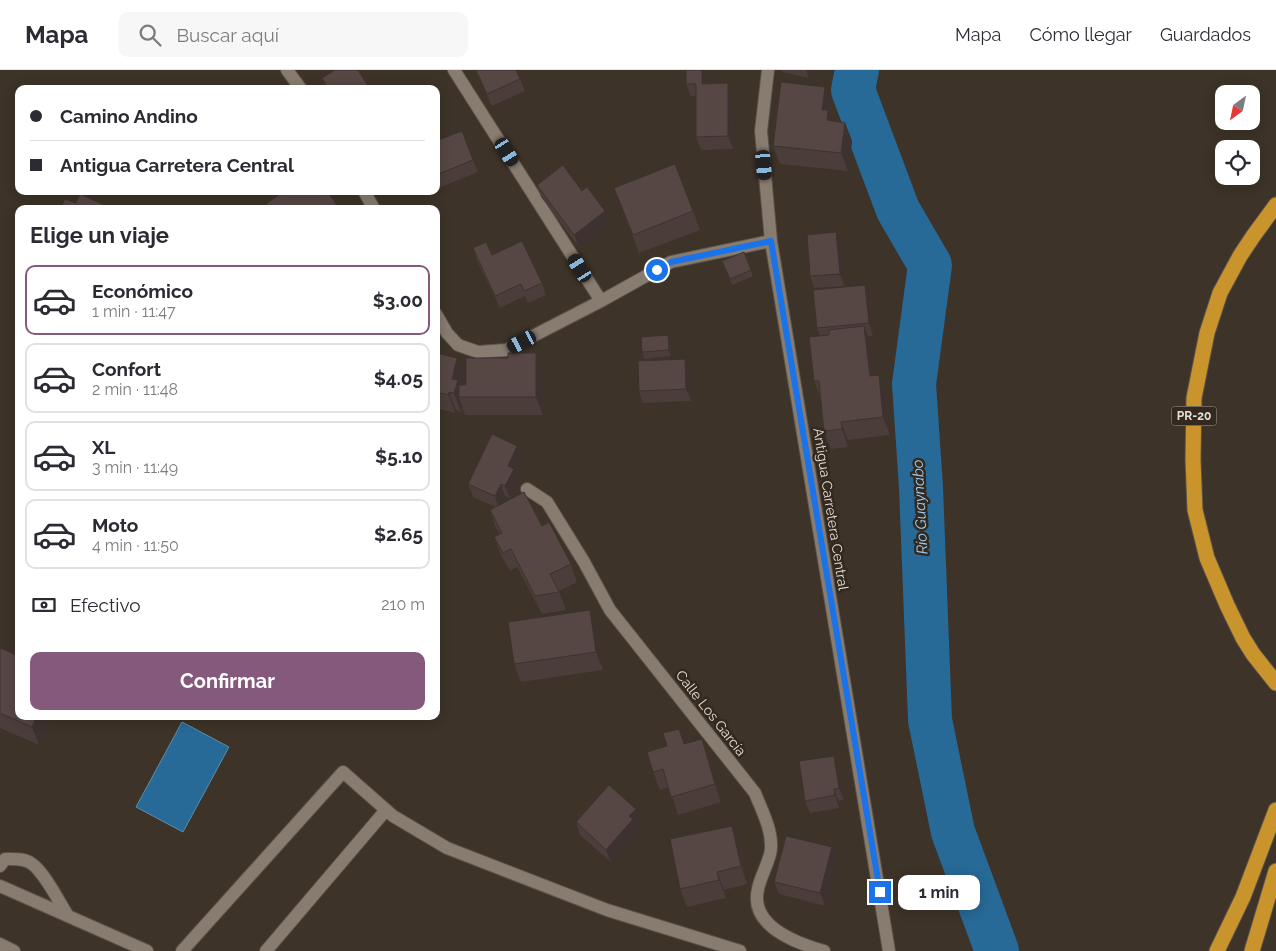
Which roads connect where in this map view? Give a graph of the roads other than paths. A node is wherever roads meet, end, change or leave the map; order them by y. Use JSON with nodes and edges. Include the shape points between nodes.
{"nodes":[{"id":1,"x":287,"y":70,"type":"edge"},
{"id":2,"x":454,"y":70,"type":"edge"},
{"id":3,"x":768,"y":70,"type":"edge"},
{"id":4,"x":298,"y":85,"type":"edge"},
{"id":5,"x":1276,"y":204,"type":"edge"},
{"id":6,"x":771,"y":241,"type":"junction"},
{"id":7,"x":601,"y":301,"type":"junction"},
{"id":8,"x":440,"y":321,"type":"edge"},
{"id":9,"x":527,"y":489,"type":"dead end"},
{"id":10,"x":1276,"y":683,"type":"edge"},
{"id":11,"x":386,"y":810,"type":"junction"},
{"id":12,"x":1276,"y":810,"type":"edge"},
{"id":13,"x":0,"y":866,"type":"edge"},
{"id":14,"x":1276,"y":871,"type":"edge"},
{"id":15,"x":0,"y":886,"type":"edge"},
{"id":16,"x":68,"y":916,"type":"junction"},
{"id":17,"x":0,"y":944,"type":"edge"},
{"id":18,"x":14,"y":951,"type":"edge"},
{"id":19,"x":147,"y":951,"type":"edge"},
{"id":20,"x":182,"y":951,"type":"edge"},
{"id":21,"x":266,"y":951,"type":"edge"},
{"id":22,"x":740,"y":951,"type":"edge"},
{"id":23,"x":824,"y":951,"type":"edge"},
{"id":24,"x":890,"y":951,"type":"edge"},
{"id":25,"x":1216,"y":951,"type":"edge"},
{"id":26,"x":1252,"y":951,"type":"edge"}],
"edges":[{"from":1,"to":4,"type":"street"},
{"from":2,"to":7,"type":"street"},
{"from":3,"to":6,"type":"street","name":"Antigua Carretera Central","via":[[761,131]]},
{"from":5,"to":10,"type":"highway","number":"PR-20","via":[[1240,256],[1220,293],[1207,333],[1194,398],[1193,460],[1195,510],[1207,558],[1243,638]]},
{"from":6,"to":7,"type":"street","via":[[671,262]]},
{"from":6,"to":24,"type":"street","name":"Antigua Carretera Central"},
{"from":7,"to":8,"type":"street","via":[[506,350],[478,352],[458,345]]},
{"from":9,"to":23,"type":"street","name":"Calle Los García","via":[[547,502],[610,610],[755,793],[769,829],[771,850],[757,891],[757,907],[781,934]]},
{"from":11,"to":20,"type":"street","via":[[343,772]]},
{"from":11,"to":21,"type":"street"},
{"from":11,"to":22,"type":"street","via":[[447,848],[607,910]]},
{"from":12,"to":25,"type":"highway","via":[[1243,898]]},
{"from":13,"to":16,"type":"street","via":[[5,859],[32,863]]},
{"from":14,"to":26,"type":"highway"},
{"from":15,"to":16,"type":"street"},
{"from":16,"to":19,"type":"street"},
{"from":17,"to":18,"type":"street"}]}
